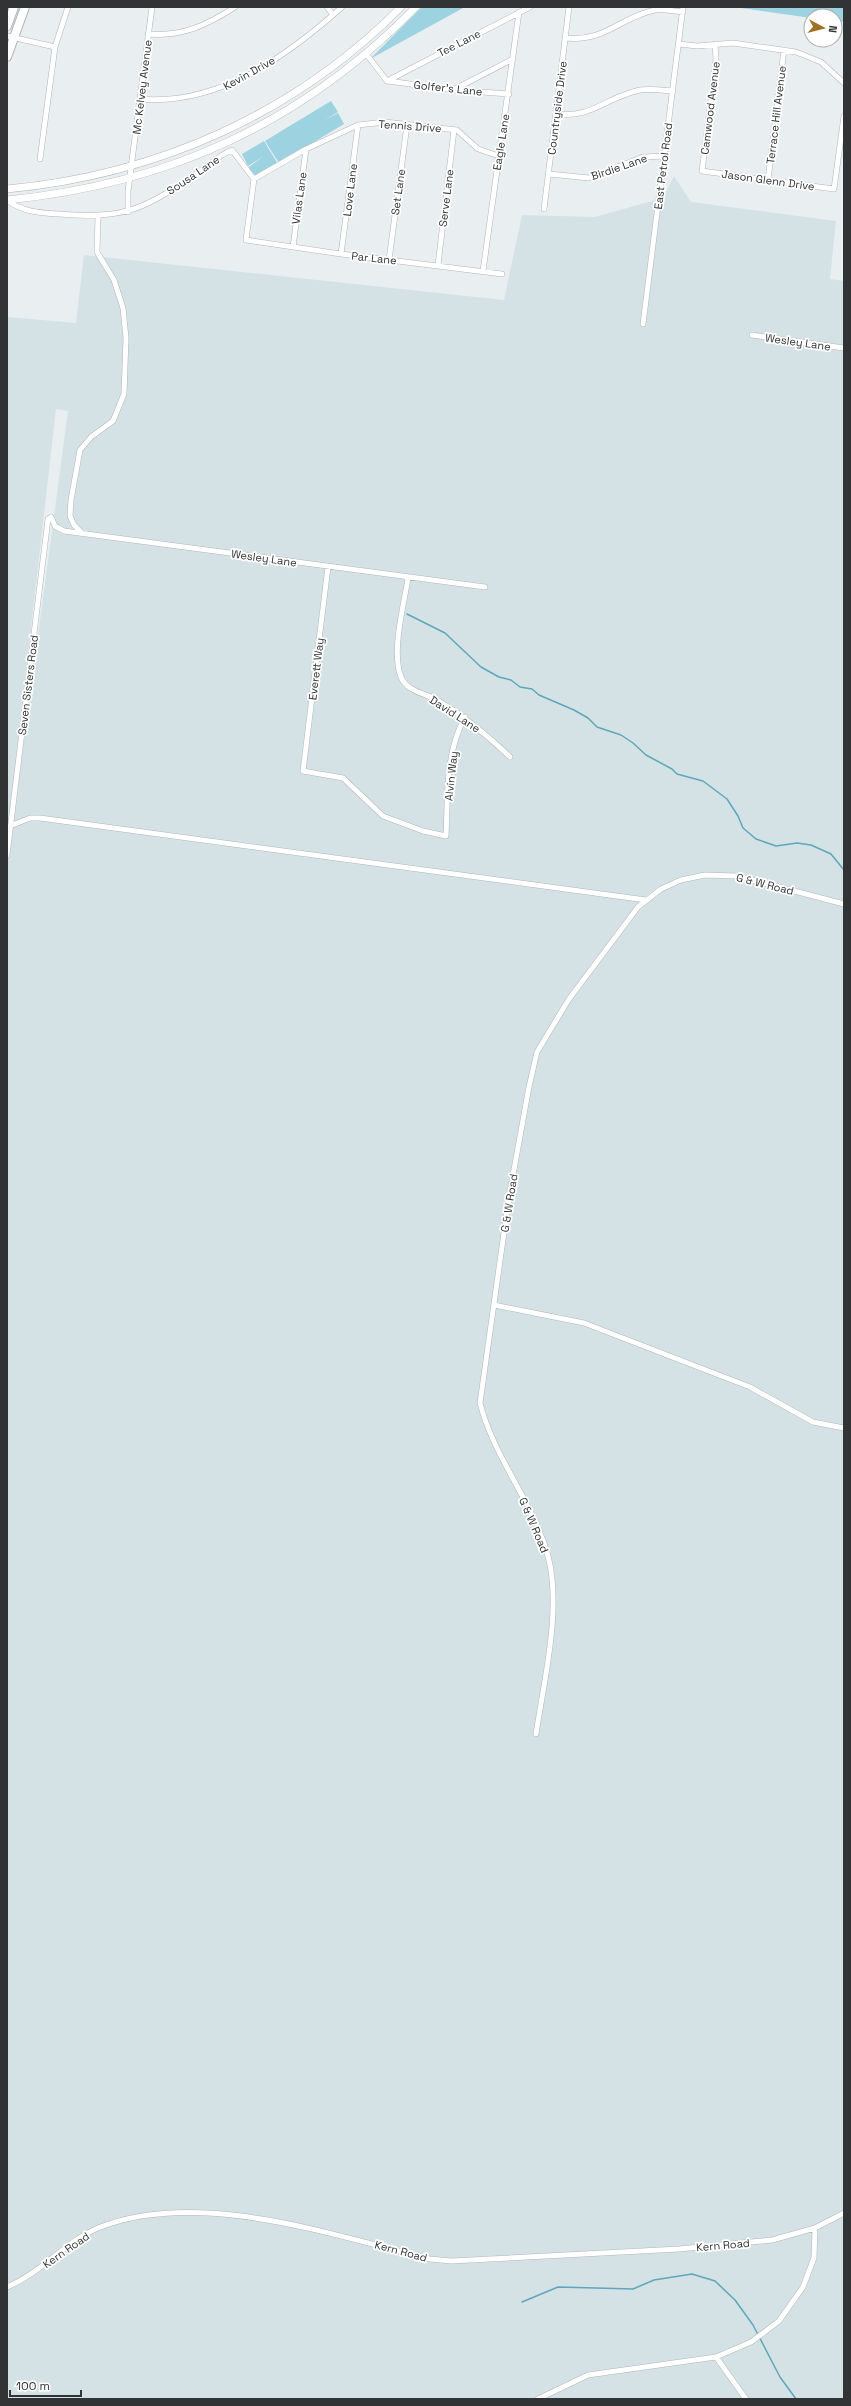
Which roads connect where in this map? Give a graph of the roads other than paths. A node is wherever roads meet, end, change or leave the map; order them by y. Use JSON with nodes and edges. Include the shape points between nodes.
{"nodes":[{"id":1,"x":14,"y":7,"type":"edge"},
{"id":2,"x":25,"y":7,"type":"edge"},
{"id":3,"x":68,"y":7,"type":"edge"},
{"id":4,"x":152,"y":7,"type":"edge"},
{"id":5,"x":235,"y":7,"type":"edge"},
{"id":6,"x":327,"y":7,"type":"edge"},
{"id":7,"x":342,"y":7,"type":"edge"},
{"id":8,"x":401,"y":7,"type":"edge"},
{"id":9,"x":416,"y":7,"type":"edge"},
{"id":10,"x":530,"y":7,"type":"edge"},
{"id":11,"x":569,"y":7,"type":"edge"},
{"id":12,"x":683,"y":9,"type":"edge"},
{"id":13,"x":519,"y":12,"type":"junction"},
{"id":14,"x":333,"y":15,"type":"junction"},
{"id":15,"x":7,"y":26,"type":"edge"},
{"id":16,"x":148,"y":34,"type":"junction"},
{"id":17,"x":10,"y":37,"type":"edge"},
{"id":18,"x":566,"y":38,"type":"junction"},
{"id":19,"x":679,"y":44,"type":"junction"},
{"id":20,"x":715,"y":44,"type":"junction"},
{"id":21,"x":54,"y":47,"type":"junction"},
{"id":22,"x":784,"y":50,"type":"junction"},
{"id":23,"x":367,"y":55,"type":"junction"},
{"id":24,"x":7,"y":56,"type":"edge"},
{"id":25,"x":513,"y":58,"type":"junction"},
{"id":26,"x":342,"y":60,"type":"junction"},
{"id":27,"x":336,"y":79,"type":"junction"},
{"id":28,"x":387,"y":80,"type":"junction"},
{"id":29,"x":844,"y":83,"type":"edge"},
{"id":30,"x":454,"y":90,"type":"junction"},
{"id":31,"x":673,"y":91,"type":"junction"},
{"id":32,"x":509,"y":94,"type":"junction"},
{"id":33,"x":140,"y":99,"type":"junction"},
{"id":34,"x":556,"y":114,"type":"junction"},
{"id":35,"x":844,"y":116,"type":"edge"},
{"id":36,"x":407,"y":124,"type":"junction"},
{"id":37,"x":358,"y":125,"type":"junction"},
{"id":38,"x":454,"y":130,"type":"junction"},
{"id":39,"x":306,"y":149,"type":"junction"},
{"id":40,"x":499,"y":156,"type":"junction"},
{"id":41,"x":665,"y":156,"type":"junction"},
{"id":42,"x":40,"y":159,"type":"dead end"},
{"id":43,"x":132,"y":166,"type":"junction"},
{"id":44,"x":702,"y":171,"type":"joint"},
{"id":45,"x":549,"y":174,"type":"junction"},
{"id":46,"x":130,"y":178,"type":"junction"},
{"id":47,"x":254,"y":179,"type":"junction"},
{"id":48,"x":768,"y":180,"type":"junction"},
{"id":49,"x":7,"y":189,"type":"edge"},
{"id":50,"x":7,"y":200,"type":"edge"},
{"id":51,"x":544,"y":210,"type":"dead end"},
{"id":52,"x":128,"y":212,"type":"junction"},
{"id":53,"x":98,"y":216,"type":"junction"},
{"id":54,"x":293,"y":247,"type":"junction"},
{"id":55,"x":341,"y":254,"type":"junction"},
{"id":56,"x":389,"y":260,"type":"junction"},
{"id":57,"x":438,"y":265,"type":"junction"},
{"id":58,"x":483,"y":271,"type":"junction"},
{"id":59,"x":502,"y":274,"type":"dead end"},
{"id":60,"x":643,"y":324,"type":"dead end"},
{"id":61,"x":752,"y":336,"type":"dead end"},
{"id":62,"x":844,"y":348,"type":"edge"},
{"id":63,"x":50,"y":516,"type":"joint"},
{"id":64,"x":81,"y":532,"type":"junction"},
{"id":65,"x":328,"y":566,"type":"junction"},
{"id":66,"x":408,"y":578,"type":"junction"},
{"id":67,"x":485,"y":587,"type":"dead end"},
{"id":68,"x":465,"y":718,"type":"junction"},
{"id":69,"x":510,"y":757,"type":"dead end"},
{"id":70,"x":10,"y":826,"type":"junction"},
{"id":71,"x":446,"y":836,"type":"joint"},
{"id":72,"x":7,"y":855,"type":"edge"},
{"id":73,"x":646,"y":900,"type":"junction"},
{"id":74,"x":844,"y":904,"type":"edge"},
{"id":75,"x":494,"y":1305,"type":"junction"},
{"id":76,"x":844,"y":1428,"type":"edge"},
{"id":77,"x":536,"y":1734,"type":"dead end"},
{"id":78,"x":844,"y":2213,"type":"edge"},
{"id":79,"x":815,"y":2228,"type":"junction"},
{"id":80,"x":7,"y":2287,"type":"edge"},
{"id":81,"x":716,"y":2357,"type":"junction"},
{"id":82,"x":538,"y":2399,"type":"edge"},
{"id":83,"x":746,"y":2399,"type":"edge"}],
"edges":[{"from":1,"to":15,"type":"main road"},
{"from":2,"to":17,"type":"main road"},
{"from":3,"to":21,"type":"street"},
{"from":4,"to":16,"type":"street","name":"Mc Kelvey Avenue"},
{"from":5,"to":16,"type":"street","via":[[188,31],[169,35]]},
{"from":6,"to":14,"type":"street"},
{"from":7,"to":14,"type":"street","name":"Kevin Drive"},
{"from":8,"to":26,"type":"main road"},
{"from":9,"to":23,"type":"main road"},
{"from":10,"to":13,"type":"street","name":"Tee Lane"},
{"from":11,"to":18,"type":"street","name":"Countryside Drive"},
{"from":12,"to":18,"type":"street","via":[[654,11],[594,37]]},
{"from":12,"to":19,"type":"street","name":"East Petrol Road"},
{"from":13,"to":25,"type":"street","name":"Eagle Lane"},
{"from":13,"to":28,"type":"street","name":"Tee Lane"},
{"from":14,"to":33,"type":"street","name":"Kevin Drive","via":[[276,58],[219,89],[181,99]]},
{"from":16,"to":33,"type":"street","name":"Mc Kelvey Avenue"},
{"from":17,"to":21,"type":"street"},
{"from":17,"to":24,"type":"main road"},
{"from":18,"to":34,"type":"street","name":"Countryside Drive"},
{"from":19,"to":20,"type":"street"},
{"from":19,"to":31,"type":"street","name":"East Petrol Road"},
{"from":20,"to":22,"type":"street","via":[[733,43]]},
{"from":20,"to":44,"type":"street","name":"Camwood Avenue","via":[[716,59]]},
{"from":21,"to":42,"type":"street"},
{"from":22,"to":29,"type":"street","via":[[813,58]]},
{"from":22,"to":48,"type":"street","name":"Terrace Hill Avenue"},
{"from":23,"to":27,"type":"main road"},
{"from":23,"to":28,"type":"street"},
{"from":25,"to":30,"type":"street"},
{"from":25,"to":32,"type":"street","name":"Eagle Lane"},
{"from":26,"to":27,"type":"main road","via":[[335,73]]},
{"from":26,"to":43,"type":"main road","via":[[294,95],[239,125],[180,150]]},
{"from":27,"to":46,"type":"main road","via":[[282,114],[237,138],[184,160]]},
{"from":28,"to":30,"type":"street","name":"Golfer's Lane"},
{"from":30,"to":32,"type":"street","name":"Golfer's Lane"},
{"from":31,"to":34,"type":"street","via":[[644,89],[629,93],[584,114]]},
{"from":31,"to":41,"type":"street","name":"East Petrol Road"},
{"from":32,"to":40,"type":"street","name":"Eagle Lane"},
{"from":33,"to":43,"type":"street","name":"Mc Kelvey Avenue"},
{"from":34,"to":45,"type":"street","name":"Countryside Drive"},
{"from":35,"to":48,"type":"street","name":"Jason Glenn Drive","via":[[834,189]]},
{"from":36,"to":37,"type":"street","name":"Tennis Drive","via":[[385,122]]},
{"from":36,"to":38,"type":"street","name":"Tennis Drive"},
{"from":36,"to":56,"type":"street","name":"Set Lane"},
{"from":37,"to":39,"type":"street","name":"Tennis Drive"},
{"from":37,"to":55,"type":"street","name":"Love Lane"},
{"from":38,"to":40,"type":"street","name":"Tennis Drive","via":[[478,149]]},
{"from":38,"to":57,"type":"street","name":"Serve Lane"},
{"from":39,"to":47,"type":"street","name":"Tennis Drive"},
{"from":39,"to":54,"type":"street","name":"Vilas Lane"},
{"from":40,"to":58,"type":"street","name":"Eagle Lane"},
{"from":41,"to":45,"type":"street","name":"Birdie Lane","via":[[643,157],[588,178]]},
{"from":41,"to":60,"type":"street","name":"East Petrol Road"},
{"from":43,"to":46,"type":"street","name":"Mc Kelvey Avenue"},
{"from":43,"to":49,"type":"main road","via":[[48,184]]},
{"from":44,"to":48,"type":"street","name":"Jason Glenn Drive"},
{"from":45,"to":51,"type":"street","name":"Countryside Drive"},
{"from":46,"to":50,"type":"main road","via":[[84,189]]},
{"from":46,"to":52,"type":"street","name":"Mc Kelvey Avenue"},
{"from":47,"to":52,"type":"street","name":"Sousa Lane","via":[[232,150],[154,202]]},
{"from":47,"to":54,"type":"street","name":"Par Lane","via":[[246,240]]},
{"from":50,"to":53,"type":"street","via":[[14,206],[31,211]]},
{"from":52,"to":53,"type":"street"},
{"from":53,"to":64,"type":"street","via":[[97,252],[114,280],[123,308],[126,338],[124,394],[113,421],[91,437],[80,450],[70,516]]},
{"from":54,"to":55,"type":"street","name":"Par Lane"},
{"from":55,"to":56,"type":"street","name":"Par Lane"},
{"from":56,"to":57,"type":"street","name":"Par Lane"},
{"from":57,"to":58,"type":"street","name":"Par Lane"},
{"from":58,"to":59,"type":"street","name":"Par Lane"},
{"from":61,"to":62,"type":"street","name":"Wesley Lane"},
{"from":63,"to":64,"type":"street","name":"Wesley Lane","via":[[55,526],[61,530]]},
{"from":63,"to":70,"type":"street","name":"Seven Sisters Road"},
{"from":64,"to":65,"type":"street","name":"Wesley Lane"},
{"from":65,"to":66,"type":"street","name":"Wesley Lane"},
{"from":65,"to":71,"type":"street","name":"Everett Way","via":[[303,771],[343,778],[383,816],[423,831]]},
{"from":66,"to":67,"type":"street","name":"Wesley Lane"},
{"from":66,"to":68,"type":"street","name":"David Lane","via":[[399,645],[398,665],[402,678],[414,691]]},
{"from":68,"to":69,"type":"street","name":"David Lane"},
{"from":68,"to":71,"type":"street","name":"Alvin Way","via":[[458,729],[450,762]]},
{"from":70,"to":72,"type":"street","name":"Seven Sisters Road"},
{"from":70,"to":73,"type":"street","via":[[30,818],[40,818]]},
{"from":73,"to":74,"type":"street","name":"G & W Road","via":[[661,889],[681,880],[705,876],[737,876]]},
{"from":73,"to":75,"type":"street","name":"G & W Road","via":[[638,907],[569,999],[537,1052],[509,1197]]},
{"from":75,"to":76,"type":"street","via":[[591,1325],[750,1387],[813,1422]]},
{"from":75,"to":77,"type":"street","name":"G & W Road","via":[[480,1404],[487,1429],[539,1532],[553,1584],[552,1620]]},
{"from":78,"to":79,"type":"street","name":"Kern Road"},
{"from":79,"to":80,"type":"street","name":"Kern Road","via":[[788,2237],[751,2243],[451,2261],[430,2259],[306,2228],[226,2215],[176,2212],[135,2218],[94,2230],[27,2278]]},
{"from":79,"to":81,"type":"street","via":[[814,2258],[806,2280],[792,2305],[779,2321],[762,2335]]},
{"from":81,"to":82,"type":"street","via":[[588,2375]]},
{"from":81,"to":83,"type":"street"}]}
